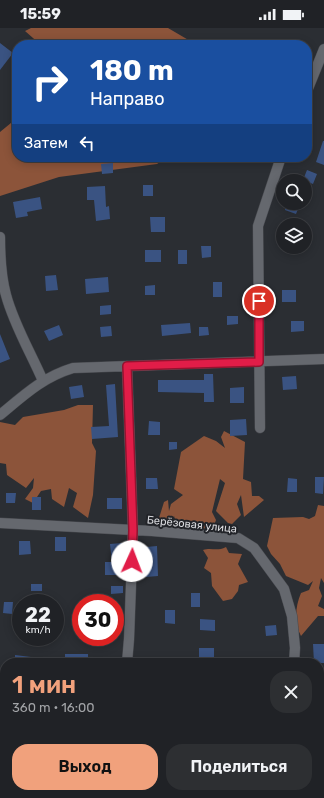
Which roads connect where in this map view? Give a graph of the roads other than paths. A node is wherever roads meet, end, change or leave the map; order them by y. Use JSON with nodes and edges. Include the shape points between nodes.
{"nodes":[{"id":1,"x":324,"y":49,"type":"edge"},
{"id":2,"x":312,"y":79,"type":"edge"},
{"id":3,"x":279,"y":162,"type":"edge"},
{"id":4,"x":0,"y":237,"type":"edge"},
{"id":5,"x":324,"y":359,"type":"edge"},
{"id":6,"x":259,"y":362,"type":"junction"},
{"id":7,"x":127,"y":366,"type":"junction"},
{"id":8,"x":43,"y":381,"type":"junction"},
{"id":9,"x":0,"y":415,"type":"edge"},
{"id":10,"x":260,"y":428,"type":"dead end"},
{"id":11,"x":0,"y":523,"type":"edge"},
{"id":12,"x":133,"y":530,"type":"junction"},
{"id":13,"x":127,"y":658,"type":"edge"},
{"id":14,"x":294,"y":658,"type":"edge"}],
"edges":[{"from":1,"to":2,"type":"street"},
{"from":3,"to":6,"type":"street","via":[[258,226]]},
{"from":4,"to":8,"type":"street","via":[[6,296]]},
{"from":5,"to":6,"type":"street"},
{"from":6,"to":7,"type":"street"},
{"from":6,"to":10,"type":"street"},
{"from":7,"to":8,"type":"street","via":[[74,368]]},
{"from":7,"to":12,"type":"street"},
{"from":8,"to":9,"type":"street"},
{"from":11,"to":12,"type":"street","name":"Берёзовая улица"},
{"from":12,"to":13,"type":"street"},
{"from":12,"to":14,"type":"street","name":"Берёзовая улица","via":[[238,538],[254,548],[284,589],[292,616]]}]}
